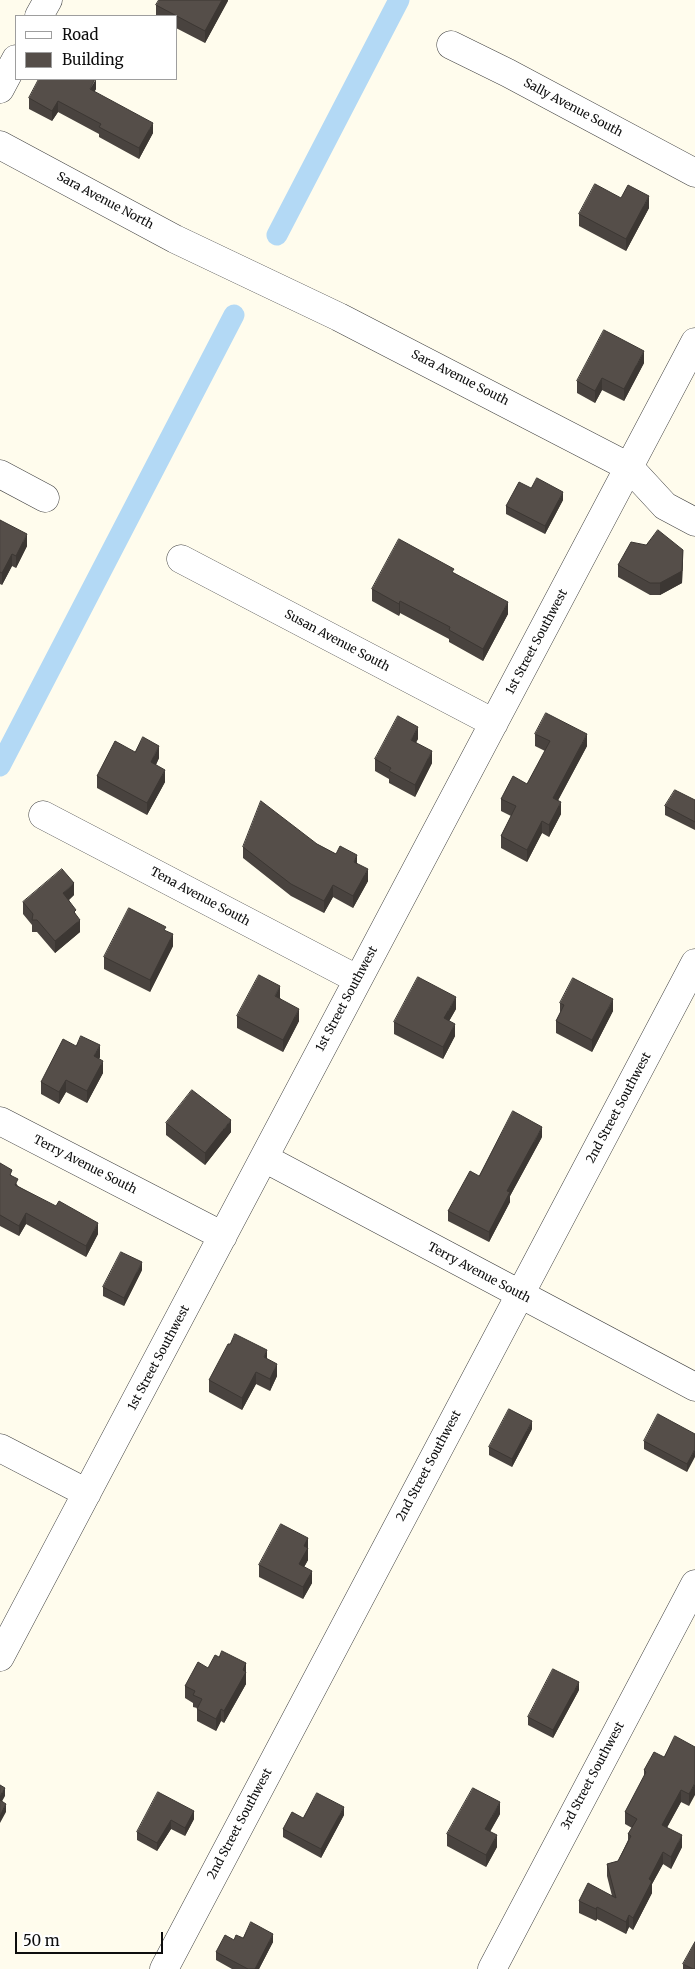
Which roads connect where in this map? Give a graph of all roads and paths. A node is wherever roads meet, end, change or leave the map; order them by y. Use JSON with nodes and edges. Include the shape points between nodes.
{"nodes":[{"id":1,"x":48,"y":0,"type":"edge"},
{"id":2,"x":40,"y":15,"type":"edge"},
{"id":3,"x":451,"y":45,"type":"dead end"},
{"id":4,"x":15,"y":61,"type":"edge"},
{"id":5,"x":0,"y":88,"type":"edge"},
{"id":6,"x":0,"y":145,"type":"edge"},
{"id":7,"x":695,"y":173,"type":"edge"},
{"id":8,"x":211,"y":257,"type":"joint"},
{"id":9,"x":695,"y":342,"type":"edge"},
{"id":10,"x":629,"y":467,"type":"junction"},
{"id":11,"x":0,"y":474,"type":"edge"},
{"id":12,"x":45,"y":498,"type":"dead end"},
{"id":13,"x":695,"y":522,"type":"edge"},
{"id":14,"x":180,"y":559,"type":"dead end"},
{"id":15,"x":494,"y":723,"type":"junction"},
{"id":16,"x":43,"y":815,"type":"dead end"},
{"id":17,"x":695,"y":963,"type":"edge"},
{"id":18,"x":357,"y":979,"type":"junction"},
{"id":19,"x":0,"y":1121,"type":"edge"},
{"id":20,"x":264,"y":1158,"type":"junction"},
{"id":21,"x":223,"y":1236,"type":"junction"},
{"id":22,"x":520,"y":1294,"type":"junction"},
{"id":23,"x":695,"y":1387,"type":"edge"},
{"id":24,"x":0,"y":1448,"type":"edge"},
{"id":25,"x":87,"y":1493,"type":"junction"},
{"id":26,"x":695,"y":1584,"type":"edge"},
{"id":27,"x":0,"y":1658,"type":"edge"},
{"id":28,"x":164,"y":1969,"type":"edge"},
{"id":29,"x":492,"y":1969,"type":"edge"}],
"edges":[{"from":1,"to":2,"type":"street"},
{"from":3,"to":7,"type":"street","name":"Sally Avenue South"},
{"from":4,"to":5,"type":"street"},
{"from":6,"to":8,"type":"street","name":"Sara Avenue North"},
{"from":8,"to":10,"type":"street","name":"Sara Avenue South","via":[[339,317]]},
{"from":9,"to":10,"type":"street","name":"1st Street Southwest"},
{"from":10,"to":13,"type":"street","name":"Sara Avenue South","via":[[665,506]]},
{"from":10,"to":15,"type":"street","name":"1st Street Southwest"},
{"from":11,"to":12,"type":"street"},
{"from":14,"to":15,"type":"street","name":"Susan Avenue South"},
{"from":15,"to":18,"type":"street","name":"1st Street Southwest"},
{"from":16,"to":18,"type":"street","name":"Tena Avenue South"},
{"from":17,"to":22,"type":"street","name":"2nd Street Southwest"},
{"from":18,"to":20,"type":"street","name":"1st Street Southwest"},
{"from":19,"to":21,"type":"street","name":"Terry Avenue South"},
{"from":20,"to":21,"type":"street","name":"1st Street Southwest"},
{"from":20,"to":22,"type":"street","name":"Terry Avenue South"},
{"from":21,"to":25,"type":"street","name":"1st Street Southwest"},
{"from":22,"to":23,"type":"street","name":"Terry Avenue South"},
{"from":22,"to":28,"type":"street","name":"2nd Street Southwest"},
{"from":24,"to":25,"type":"street"},
{"from":25,"to":27,"type":"street","name":"1st Street Southwest"},
{"from":26,"to":29,"type":"street","name":"3rd Street Southwest"}]}
